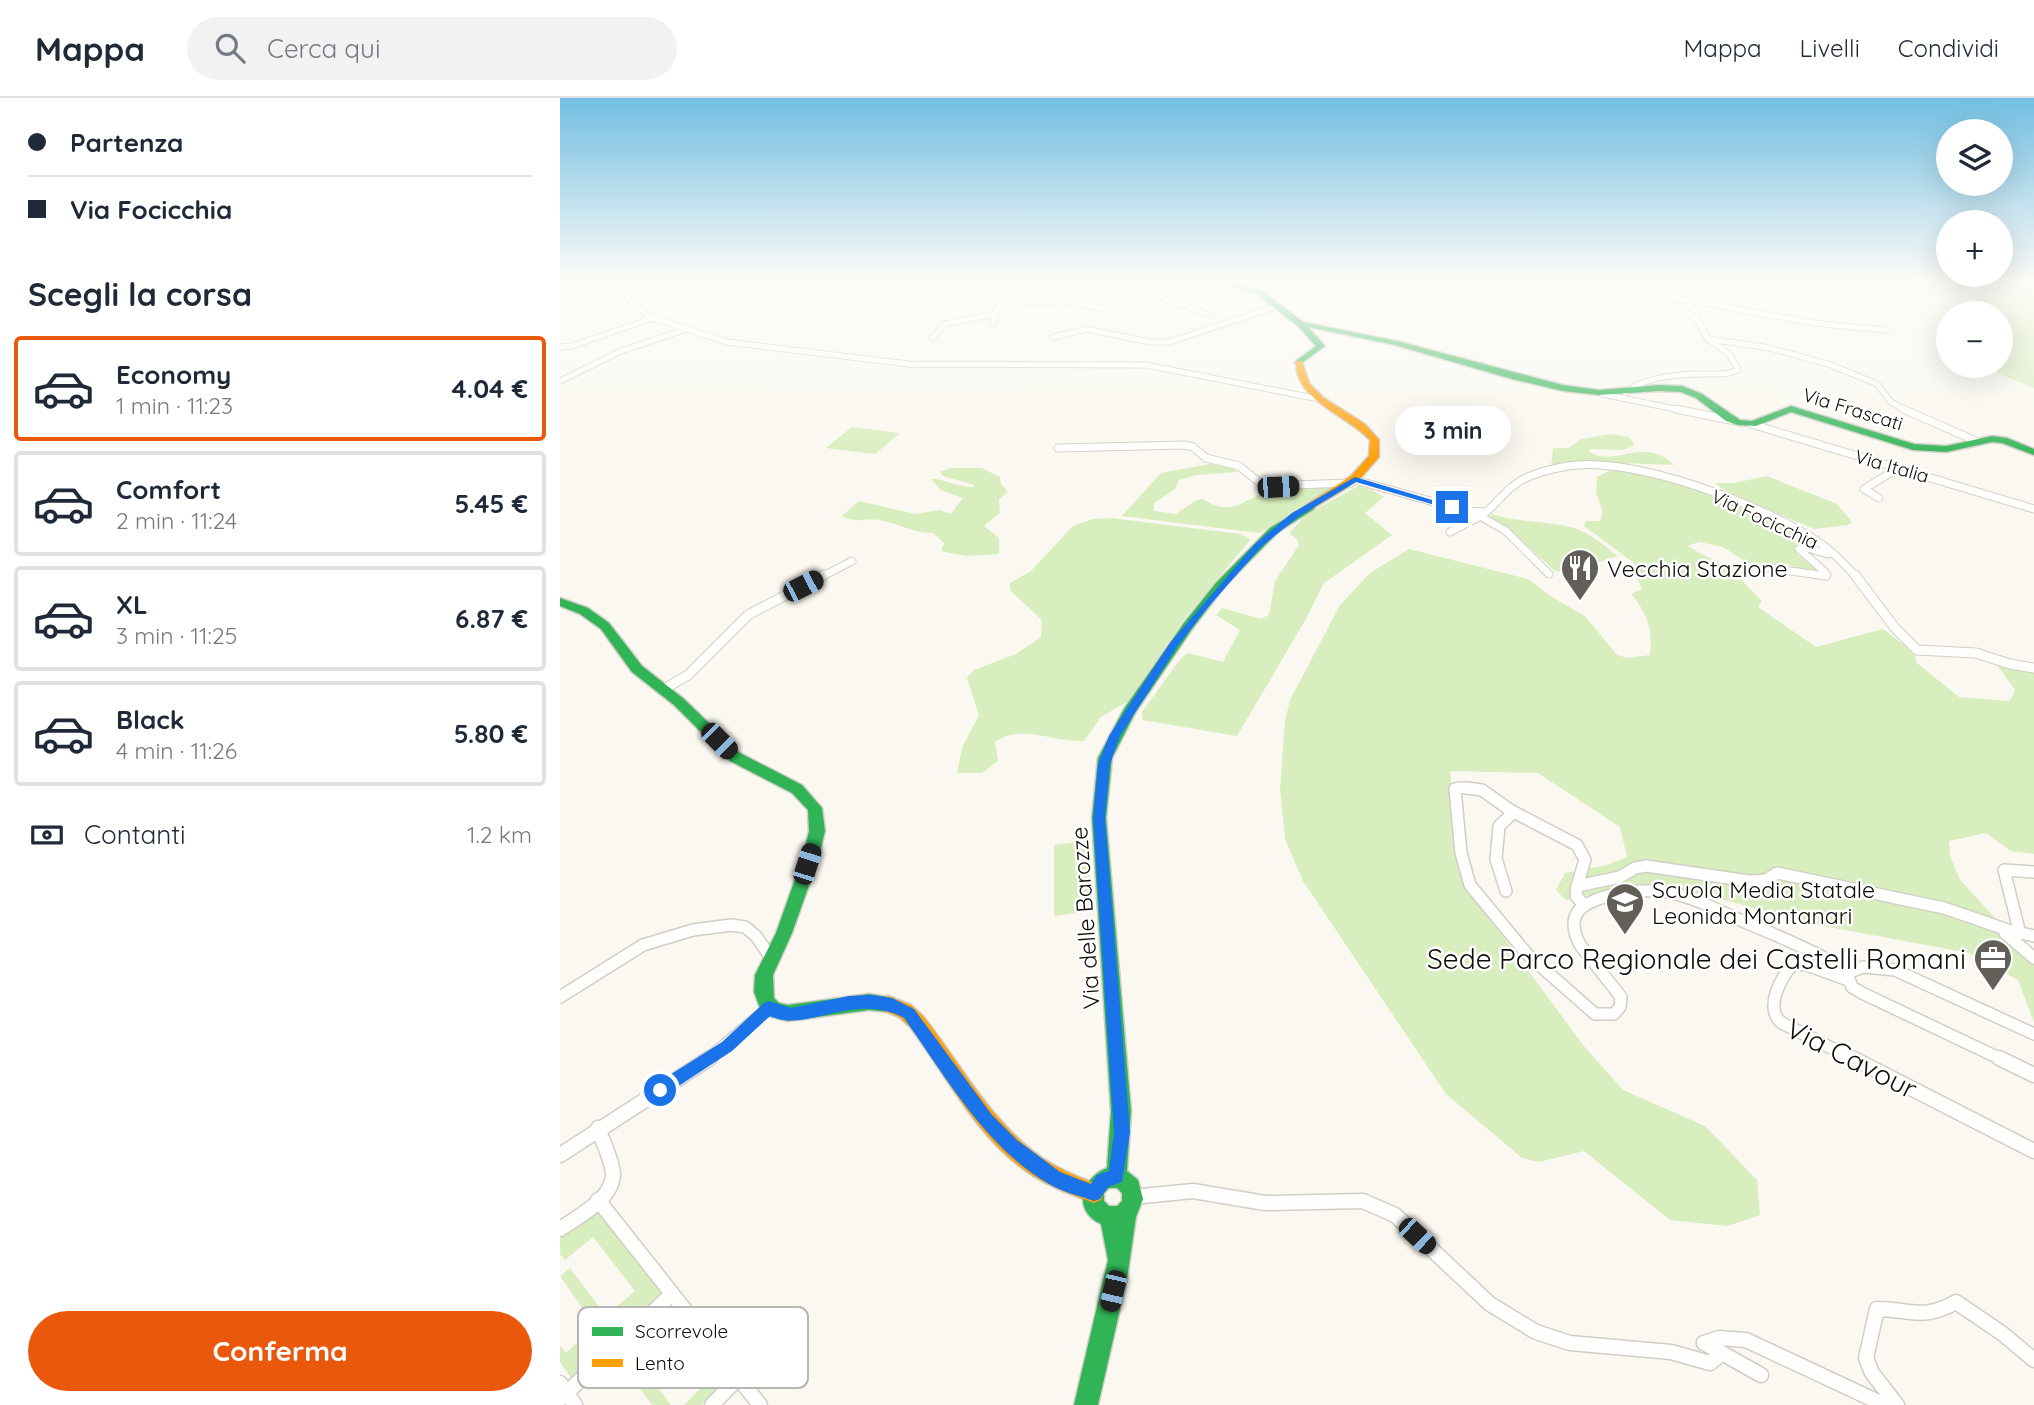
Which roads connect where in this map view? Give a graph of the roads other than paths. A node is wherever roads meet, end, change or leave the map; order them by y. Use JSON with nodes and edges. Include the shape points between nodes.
{"nodes":[{"id":1,"x":579,"y":341,"type":"edge"},
{"id":2,"x":652,"y":341,"type":"edge"},
{"id":3,"x":727,"y":341,"type":"edge"},
{"id":4,"x":1144,"y":341,"type":"edge"},
{"id":5,"x":1174,"y":341,"type":"edge"},
{"id":6,"x":1316,"y":341,"type":"edge"},
{"id":7,"x":1389,"y":341,"type":"edge"},
{"id":8,"x":1711,"y":341,"type":"edge"},
{"id":9,"x":1722,"y":341,"type":"edge"},
{"id":10,"x":560,"y":347,"type":"edge"},
{"id":11,"x":560,"y":381,"type":"edge"},
{"id":12,"x":1625,"y":393,"type":"junction"},
{"id":13,"x":1602,"y":394,"type":"junction"},
{"id":14,"x":1319,"y":399,"type":"junction"},
{"id":15,"x":1730,"y":420,"type":"junction"},
{"id":16,"x":1751,"y":424,"type":"junction"},
{"id":17,"x":1976,"y":441,"type":"junction"},
{"id":18,"x":1058,"y":448,"type":"dead end"},
{"id":19,"x":2034,"y":452,"type":"edge"},
{"id":20,"x":1898,"y":468,"type":"junction"},
{"id":21,"x":1353,"y":481,"type":"junction"},
{"id":22,"x":1879,"y":498,"type":"dead end"},
{"id":23,"x":1452,"y":507,"type":"tunnel mouth"},
{"id":24,"x":2034,"y":509,"type":"edge"},
{"id":25,"x":1471,"y":512,"type":"junction"},
{"id":26,"x":1450,"y":532,"type":"dead end"},
{"id":27,"x":1835,"y":555,"type":"junction"},
{"id":28,"x":852,"y":561,"type":"dead end"},
{"id":29,"x":1769,"y":568,"type":"dead end"},
{"id":30,"x":1549,"y":574,"type":"dead end"},
{"id":31,"x":560,"y":602,"type":"edge"},
{"id":32,"x":2034,"y":668,"type":"edge"},
{"id":33,"x":664,"y":689,"type":"junction"},
{"id":34,"x":1514,"y":812,"type":"junction"},
{"id":35,"x":2032,"y":872,"type":"edge"},
{"id":36,"x":1577,"y":886,"type":"junction"},
{"id":37,"x":1506,"y":891,"type":"dead end"},
{"id":38,"x":1584,"y":905,"type":"junction"},
{"id":39,"x":1999,"y":928,"type":"junction"},
{"id":40,"x":2020,"y":934,"type":"junction"},
{"id":41,"x":2034,"y":936,"type":"edge"},
{"id":42,"x":771,"y":958,"type":"junction"},
{"id":43,"x":2034,"y":958,"type":"edge"},
{"id":44,"x":1849,"y":976,"type":"junction"},
{"id":45,"x":560,"y":997,"type":"edge"},
{"id":46,"x":769,"y":1008,"type":"junction"},
{"id":47,"x":2034,"y":1034,"type":"edge"},
{"id":48,"x":2034,"y":1075,"type":"edge"},
{"id":49,"x":598,"y":1128,"type":"junction"},
{"id":50,"x":2034,"y":1151,"type":"edge"},
{"id":51,"x":560,"y":1155,"type":"edge"},
{"id":52,"x":1122,"y":1179,"type":"junction"},
{"id":53,"x":1094,"y":1193,"type":"junction"},
{"id":54,"x":1133,"y":1197,"type":"junction"},
{"id":55,"x":598,"y":1200,"type":"junction"},
{"id":56,"x":1126,"y":1211,"type":"junction"},
{"id":57,"x":1110,"y":1217,"type":"junction"},
{"id":58,"x":560,"y":1230,"type":"edge"},
{"id":59,"x":1118,"y":1267,"type":"junction"},
{"id":60,"x":672,"y":1294,"type":"junction"},
{"id":61,"x":658,"y":1307,"type":"edge"},
{"id":62,"x":682,"y":1307,"type":"edge"},
{"id":63,"x":1722,"y":1353,"type":"junction"},
{"id":64,"x":2034,"y":1360,"type":"edge"},
{"id":65,"x":1761,"y":1375,"type":"dead end"},
{"id":66,"x":578,"y":1383,"type":"edge"},
{"id":67,"x":728,"y":1388,"type":"edge"},
{"id":68,"x":747,"y":1388,"type":"edge"},
{"id":69,"x":565,"y":1395,"type":"edge"},
{"id":70,"x":712,"y":1405,"type":"edge"},
{"id":71,"x":760,"y":1405,"type":"edge"},
{"id":72,"x":1086,"y":1405,"type":"edge"},
{"id":73,"x":1885,"y":1405,"type":"edge"},
{"id":74,"x":1897,"y":1405,"type":"edge"}],
"edges":[{"from":1,"to":10,"type":"street"},
{"from":2,"to":11,"type":"street"},
{"from":3,"to":14,"type":"street","via":[[905,363],[1146,365]]},
{"from":4,"to":5,"type":"street"},
{"from":6,"to":14,"type":"main road","name":"Via delle Barozze","via":[[1321,346],[1299,363],[1297,372]]},
{"from":7,"to":13,"type":"main road","via":[[1538,382]]},
{"from":8,"to":12,"type":"street","via":[[1731,357],[1737,371],[1657,381],[1631,387]]},
{"from":9,"to":17,"type":"street","via":[[1829,364],[1875,383],[1905,411]]},
{"from":12,"to":13,"type":"main road"},
{"from":12,"to":15,"type":"main road","via":[[1689,390]]},
{"from":13,"to":15,"type":"street"},
{"from":14,"to":21,"type":"main road","name":"Via delle Barozze","via":[[1376,438],[1373,460]]},
{"from":15,"to":16,"type":"main road"},
{"from":16,"to":17,"type":"main road","name":"Via Frascati","via":[[1773,411],[1788,409],[1926,449]]},
{"from":16,"to":20,"type":"street","name":"Via Italia"},
{"from":17,"to":19,"type":"main road","name":"Via Frascati","via":[[2003,439]]},
{"from":18,"to":21,"type":"street","via":[[1184,444],[1208,459],[1239,466],[1264,486]]},
{"from":20,"to":22,"type":"street","via":[[1864,489]]},
{"from":20,"to":24,"type":"street","name":"Via Italia"},
{"from":21,"to":23,"type":"street"},
{"from":21,"to":52,"type":"main road","name":"Via delle Barozze","via":[[1295,515],[1243,561],[1173,645],[1108,749],[1099,818]]},
{"from":25,"to":26,"type":"street","name":"Via Focicchia","via":[[1476,518]]},
{"from":25,"to":27,"type":"street","name":"Via Focicchia","via":[[1487,512],[1524,479],[1575,465],[1608,466],[1645,472],[1730,499],[1798,531]]},
{"from":25,"to":30,"type":"street","via":[[1506,531]]},
{"from":27,"to":29,"type":"street","via":[[1804,547],[1799,550],[1825,572],[1823,577]]},
{"from":27,"to":32,"type":"street","name":"Via Focicchia","via":[[1917,650],[1976,653]]},
{"from":28,"to":33,"type":"street","via":[[748,615],[688,675]]},
{"from":31,"to":33,"type":"main road","via":[[580,608],[601,624],[637,669]]},
{"from":33,"to":42,"type":"main road","via":[[739,760],[798,790],[817,814],[816,838],[783,936]]},
{"from":34,"to":36,"type":"street","via":[[1581,849],[1586,862]]},
{"from":34,"to":37,"type":"street","via":[[1499,826],[1496,859]]},
{"from":34,"to":38,"type":"street","via":[[1482,790],[1455,789],[1468,880],[1527,954],[1591,1011],[1610,1015],[1618,1011],[1621,997],[1575,934],[1575,916]]},
{"from":35,"to":40,"type":"street","via":[[2004,870]]},
{"from":36,"to":38,"type":"street","via":[[1576,896]]},
{"from":36,"to":39,"type":"street","via":[[1646,866],[1749,881],[1766,880],[1777,873],[1944,908]]},
{"from":38,"to":44,"type":"street","via":[[1638,892],[1678,895],[1809,948]]},
{"from":39,"to":40,"type":"street"},
{"from":39,"to":43,"type":"street"},
{"from":40,"to":41,"type":"street"},
{"from":42,"to":45,"type":"street","via":[[745,927],[693,930],[649,942]]},
{"from":42,"to":46,"type":"main road","via":[[762,983]]},
{"from":44,"to":47,"type":"street","via":[[1863,968],[1895,970]]},
{"from":44,"to":48,"type":"street","via":[[1852,987],[1862,993]]},
{"from":44,"to":50,"type":"street","name":"Via Cavour","via":[[1794,964],[1787,970],[1773,1014],[1782,1023]]},
{"from":46,"to":49,"type":"street","via":[[714,1056]]},
{"from":46,"to":53,"type":"main road","via":[[791,1014],[872,1001],[901,1008],[1003,1138],[1046,1174]]},
{"from":49,"to":51,"type":"street"},
{"from":49,"to":55,"type":"street","via":[[613,1174],[609,1188]]},
{"from":52,"to":53,"type":"main road","via":[[1103,1181]]},
{"from":52,"to":54,"type":"main road","name":"Via delle Barozze"},
{"from":53,"to":57,"type":"main road","via":[[1096,1209]]},
{"from":54,"to":56,"type":"main road"},
{"from":54,"to":63,"type":"street","via":[[1194,1191],[1265,1203],[1363,1201],[1395,1215],[1490,1304],[1545,1336],[1600,1347],[1683,1354],[1710,1363]]},
{"from":55,"to":58,"type":"street"},
{"from":55,"to":60,"type":"street"},
{"from":56,"to":57,"type":"main road"},
{"from":56,"to":59,"type":"main road"},
{"from":57,"to":59,"type":"main road"},
{"from":59,"to":72,"type":"main road"},
{"from":60,"to":61,"type":"street"},
{"from":60,"to":62,"type":"street"},
{"from":63,"to":65,"type":"street"},
{"from":63,"to":73,"type":"street","via":[[1704,1343],[1719,1338],[1746,1340]]},
{"from":64,"to":74,"type":"street","via":[[1956,1302],[1913,1315],[1890,1308],[1877,1310],[1866,1358],[1872,1376]]},
{"from":66,"to":69,"type":"street"},
{"from":67,"to":70,"type":"street"},
{"from":68,"to":71,"type":"street"}]}
